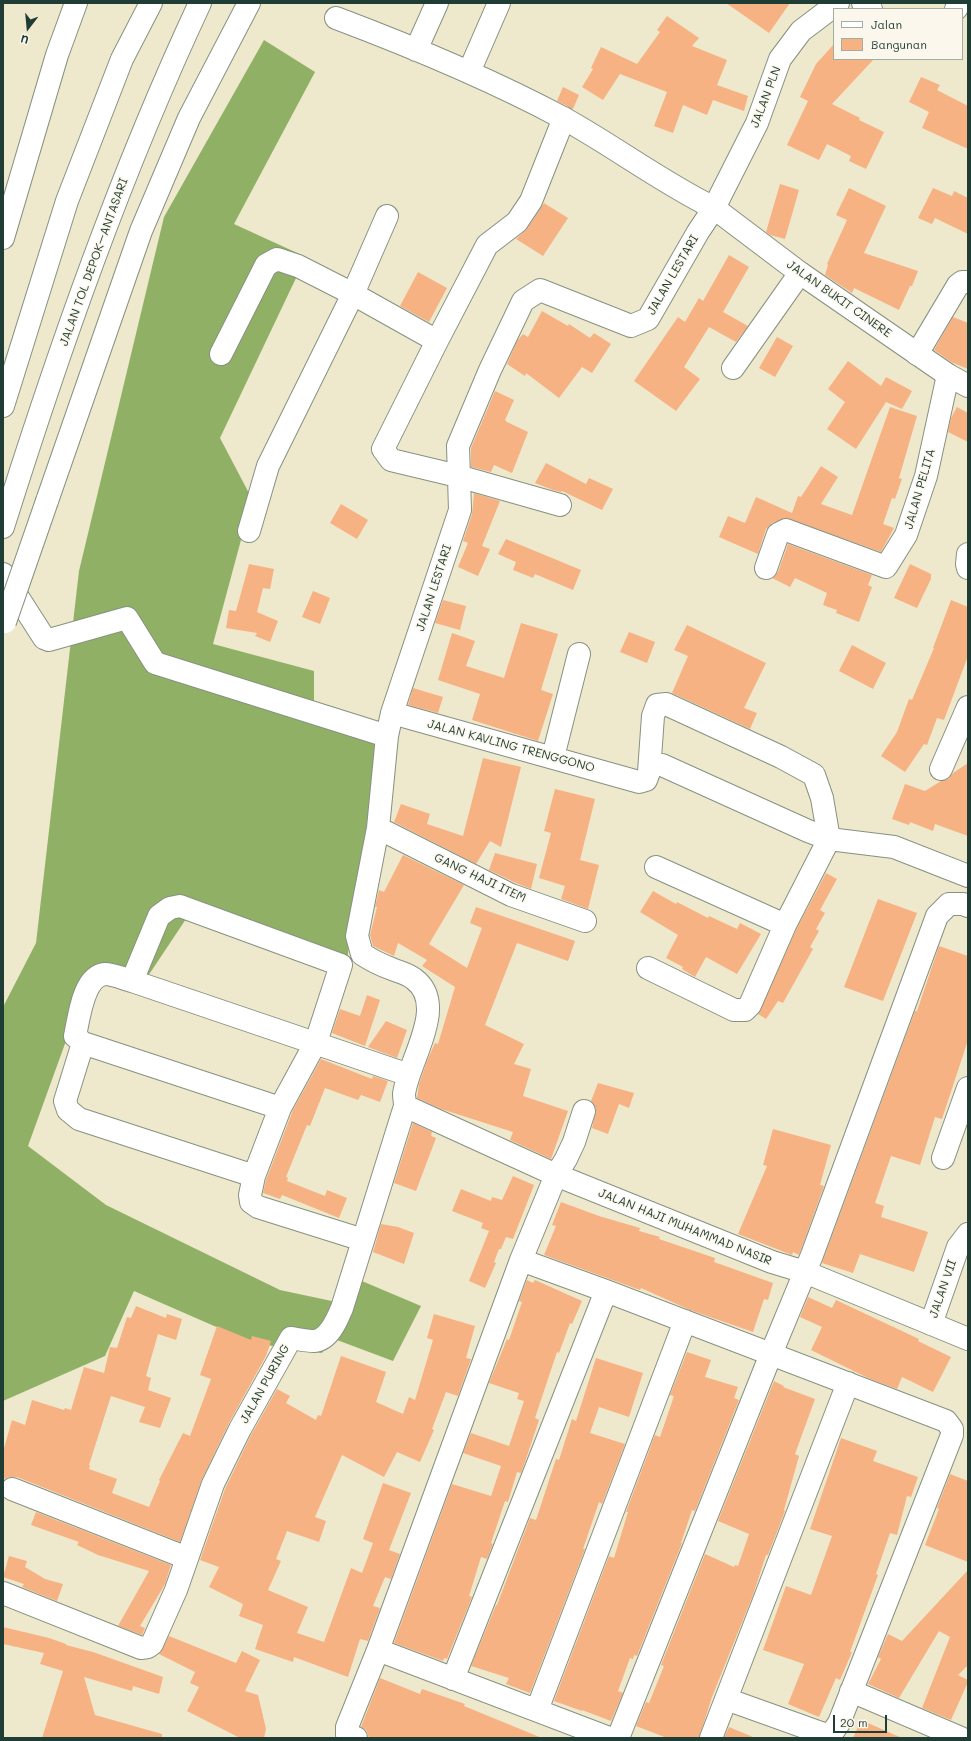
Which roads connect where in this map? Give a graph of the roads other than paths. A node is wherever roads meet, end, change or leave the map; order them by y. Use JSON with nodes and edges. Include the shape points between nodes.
{"nodes":[{"id":1,"x":76,"y":3,"type":"edge"},
{"id":2,"x":151,"y":3,"type":"edge"},
{"id":3,"x":200,"y":3,"type":"edge"},
{"id":4,"x":249,"y":3,"type":"edge"},
{"id":5,"x":437,"y":3,"type":"edge"},
{"id":6,"x":499,"y":3,"type":"edge"},
{"id":7,"x":838,"y":3,"type":"edge"},
{"id":8,"x":336,"y":18,"type":"dead end"},
{"id":9,"x":416,"y":50,"type":"junction"},
{"id":10,"x":469,"y":72,"type":"junction"},
{"id":11,"x":564,"y":118,"type":"junction"},
{"id":12,"x":714,"y":208,"type":"junction"},
{"id":13,"x":387,"y":216,"type":"dead end"},
{"id":14,"x":3,"y":238,"type":"edge"},
{"id":15,"x":800,"y":273,"type":"junction"},
{"id":16,"x":968,"y":282,"type":"edge"},
{"id":17,"x":353,"y":294,"type":"junction"},
{"id":18,"x":437,"y":341,"type":"junction"},
{"id":19,"x":221,"y":354,"type":"dead end"},
{"id":20,"x":918,"y":354,"type":"junction"},
{"id":21,"x":733,"y":368,"type":"dead end"},
{"id":22,"x":948,"y":375,"type":"junction"},
{"id":23,"x":968,"y":386,"type":"edge"},
{"id":24,"x":3,"y":406,"type":"edge"},
{"id":25,"x":458,"y":476,"type":"junction"},
{"id":26,"x":560,"y":505,"type":"dead end"},
{"id":27,"x":3,"y":527,"type":"edge"},
{"id":28,"x":249,"y":531,"type":"dead end"},
{"id":29,"x":766,"y":568,"type":"dead end"},
{"id":30,"x":3,"y":574,"type":"edge"},
{"id":31,"x":4,"y":625,"type":"edge"},
{"id":32,"x":580,"y":654,"type":"dead end"},
{"id":33,"x":968,"y":707,"type":"edge"},
{"id":34,"x":392,"y":713,"type":"junction"},
{"id":35,"x":386,"y":736,"type":"junction"},
{"id":36,"x":553,"y":757,"type":"junction"},
{"id":37,"x":662,"y":765,"type":"dead end"},
{"id":38,"x":941,"y":769,"type":"dead end"},
{"id":39,"x":378,"y":828,"type":"junction"},
{"id":40,"x":829,"y":839,"type":"junction"},
{"id":41,"x":656,"y":867,"type":"dead end"},
{"id":42,"x":968,"y":876,"type":"edge"},
{"id":43,"x":968,"y":906,"type":"edge"},
{"id":44,"x":585,"y":922,"type":"dead end"},
{"id":45,"x":785,"y":925,"type":"junction"},
{"id":46,"x":648,"y":968,"type":"dead end"},
{"id":47,"x":132,"y":981,"type":"junction"},
{"id":48,"x":316,"y":1042,"type":"junction"},
{"id":49,"x":83,"y":1043,"type":"junction"},
{"id":50,"x":409,"y":1075,"type":"junction"},
{"id":51,"x":968,"y":1088,"type":"edge"},
{"id":52,"x":405,"y":1106,"type":"junction"},
{"id":53,"x":280,"y":1108,"type":"junction"},
{"id":54,"x":584,"y":1111,"type":"dead end"},
{"id":55,"x":943,"y":1158,"type":"dead end"},
{"id":56,"x":556,"y":1175,"type":"junction"},
{"id":57,"x":254,"y":1176,"type":"junction"},
{"id":58,"x":968,"y":1234,"type":"edge"},
{"id":59,"x":363,"y":1240,"type":"junction"},
{"id":60,"x":521,"y":1260,"type":"junction"},
{"id":61,"x":805,"y":1272,"type":"junction"},
{"id":62,"x":606,"y":1291,"type":"junction"},
{"id":63,"x":684,"y":1321,"type":"junction"},
{"id":64,"x":931,"y":1324,"type":"junction"},
{"id":65,"x":968,"y":1339,"type":"edge"},
{"id":66,"x":771,"y":1354,"type":"junction"},
{"id":67,"x":848,"y":1383,"type":"junction"},
{"id":68,"x":12,"y":1489,"type":"dead end"},
{"id":69,"x":187,"y":1558,"type":"junction"},
{"id":70,"x":3,"y":1593,"type":"edge"},
{"id":71,"x":378,"y":1650,"type":"junction"},
{"id":72,"x":454,"y":1679,"type":"junction"},
{"id":73,"x":851,"y":1691,"type":"junction"},
{"id":74,"x":726,"y":1699,"type":"junction"},
{"id":75,"x":537,"y":1710,"type":"junction"},
{"id":76,"x":356,"y":1738,"type":"edge"},
{"id":77,"x":609,"y":1738,"type":"edge"},
{"id":78,"x":618,"y":1738,"type":"edge"},
{"id":79,"x":711,"y":1738,"type":"edge"},
{"id":80,"x":961,"y":1738,"type":"edge"}],
"edges":[{"from":1,"to":14,"type":"main road","via":[[57,55]]},
{"from":2,"to":24,"type":"main road","via":[[122,59],[67,201]]},
{"from":3,"to":27,"type":"main road","name":"JALAN TOL DEPOK–ANTASARI","via":[[168,73],[109,217]]},
{"from":4,"to":31,"type":"main road","bridge":true,"via":[[189,118],[141,231]]},
{"from":5,"to":9,"type":"main road"},
{"from":6,"to":10,"type":"main road"},
{"from":7,"to":12,"type":"main road","name":"JALAN PLN","via":[[801,31],[780,59],[757,123]]},
{"from":8,"to":9,"type":"main road","name":"JALAN BUKIT CINERE"},
{"from":9,"to":10,"type":"main road","name":"JALAN BUKIT CINERE"},
{"from":10,"to":11,"type":"main road","name":"JALAN BUKIT CINERE"},
{"from":11,"to":12,"type":"main road","name":"JALAN BUKIT CINERE","via":[[685,194]]},
{"from":11,"to":18,"type":"main road","via":[[531,201],[517,222],[487,245]]},
{"from":12,"to":15,"type":"main road","name":"JALAN BUKIT CINERE"},
{"from":12,"to":25,"type":"main road","name":"JALAN LESTARI","via":[[648,319],[632,326],[540,290],[523,301],[458,446]]},
{"from":13,"to":17,"type":"main road"},
{"from":15,"to":20,"type":"main road","name":"JALAN BUKIT CINERE"},
{"from":15,"to":21,"type":"main road"},
{"from":16,"to":20,"type":"main road","via":[[958,285]]},
{"from":17,"to":18,"type":"main road"},
{"from":17,"to":19,"type":"main road","via":[[298,266],[277,260],[266,265]]},
{"from":17,"to":28,"type":"main road","via":[[268,466]]},
{"from":18,"to":25,"type":"main road","via":[[383,449],[392,460]]},
{"from":20,"to":22,"type":"main road","name":"JALAN BUKIT CINERE"},
{"from":22,"to":23,"type":"main road","name":"JALAN BUKIT CINERE"},
{"from":22,"to":29,"type":"main road","name":"JALAN PELITA","via":[[926,476],[906,535],[886,567],[786,530],[778,534]]},
{"from":25,"to":26,"type":"main road"},
{"from":25,"to":34,"type":"main road","name":"JALAN LESTARI","via":[[460,510]]},
{"from":30,"to":35,"type":"main road","via":[[44,638],[58,638],[127,618],[155,662]]},
{"from":32,"to":36,"type":"main road"},
{"from":33,"to":38,"type":"main road"},
{"from":34,"to":35,"type":"main road","name":"JALAN LESTARI"},
{"from":34,"to":36,"type":"main road","name":"JALAN KAVLING TRENGGONO"},
{"from":35,"to":39,"type":"main road","name":"JALAN LESTARI"},
{"from":36,"to":40,"type":"main road","name":"JALAN KAVLING TRENGGONO","via":[[639,782],[646,780],[649,772],[653,716],[657,705],[666,704],[814,775],[822,798]]},
{"from":37,"to":40,"type":"main road"},
{"from":39,"to":44,"type":"main road","name":"GANG HAJI ITEM","via":[[511,895]]},
{"from":39,"to":50,"type":"main road","name":"JALAN LESTARI","via":[[357,936],[362,954],[414,978],[424,989],[429,1002],[427,1023]]},
{"from":40,"to":42,"type":"main road","via":[[894,847]]},
{"from":40,"to":45,"type":"main road"},
{"from":41,"to":45,"type":"main road"},
{"from":43,"to":61,"type":"main road","via":[[948,904],[937,916]]},
{"from":45,"to":46,"type":"main road","via":[[745,1010],[734,1010]]},
{"from":47,"to":48,"type":"main road"},
{"from":47,"to":48,"type":"main road","via":[[159,916],[170,908],[180,906],[341,965]]},
{"from":47,"to":49,"type":"main road","via":[[105,974],[94,978],[85,991],[75,1036]]},
{"from":48,"to":50,"type":"main road"},
{"from":48,"to":53,"type":"main road"},
{"from":49,"to":53,"type":"main road"},
{"from":49,"to":57,"type":"main road","via":[[65,1102],[68,1110],[78,1119]]},
{"from":50,"to":52,"type":"main road","name":"JALAN LESTARI","via":[[404,1094]]},
{"from":51,"to":55,"type":"main road"},
{"from":52,"to":56,"type":"main road","name":"JALAN HAJI MUHAMMAD NASIR"},
{"from":52,"to":59,"type":"main road","name":"JALAN PURING"},
{"from":53,"to":57,"type":"main road"},
{"from":54,"to":56,"type":"main road","via":[[574,1142]]},
{"from":56,"to":60,"type":"main road"},
{"from":56,"to":61,"type":"main road","name":"JALAN HAJI MUHAMMAD NASIR","via":[[772,1262]]},
{"from":57,"to":59,"type":"main road","via":[[250,1195],[251,1202],[258,1207]]},
{"from":58,"to":64,"type":"main road","name":"JALAN VII","via":[[958,1248]]},
{"from":59,"to":69,"type":"main road","name":"JALAN PURING","via":[[336,1321],[320,1340],[291,1338],[240,1429],[213,1484]]},
{"from":60,"to":62,"type":"main road"},
{"from":60,"to":71,"type":"main road"},
{"from":61,"to":64,"type":"main road","name":"JALAN HAJI MUHAMMAD NASIR"},
{"from":61,"to":66,"type":"main road"},
{"from":62,"to":63,"type":"main road"},
{"from":62,"to":72,"type":"main road"},
{"from":63,"to":66,"type":"main road"},
{"from":63,"to":75,"type":"main road"},
{"from":64,"to":65,"type":"main road","name":"JALAN HAJI MUHAMMAD NASIR"},
{"from":66,"to":67,"type":"main road"},
{"from":66,"to":78,"type":"main road"},
{"from":67,"to":73,"type":"main road","via":[[946,1421],[952,1429],[952,1435]]},
{"from":67,"to":74,"type":"main road"},
{"from":68,"to":69,"type":"main road"},
{"from":69,"to":70,"type":"main road","name":"JALAN PURING","via":[[176,1590],[152,1644],[148,1647],[141,1648]]},
{"from":71,"to":72,"type":"main road"},
{"from":71,"to":76,"type":"main road","via":[[347,1727],[347,1734]]},
{"from":72,"to":75,"type":"main road"},
{"from":73,"to":74,"type":"main road","via":[[839,1723],[832,1733],[824,1734]]},
{"from":73,"to":80,"type":"main road"},
{"from":74,"to":79,"type":"main road"},
{"from":75,"to":77,"type":"main road"}]}
